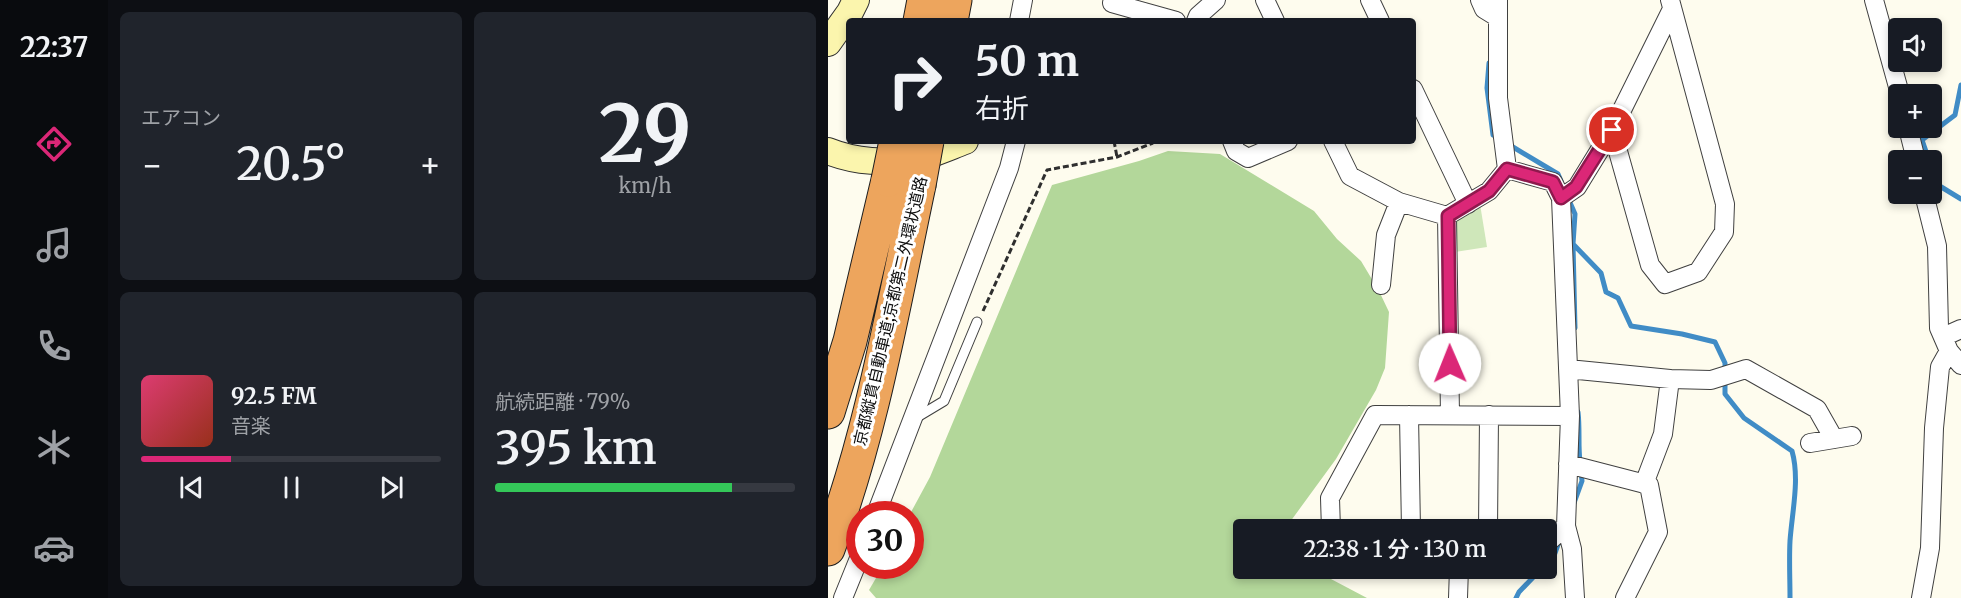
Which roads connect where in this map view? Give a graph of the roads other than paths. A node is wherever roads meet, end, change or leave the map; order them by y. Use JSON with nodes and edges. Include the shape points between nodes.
{"nodes":[{"id":1,"x":856,"y":0,"type":"edge"},
{"id":2,"x":924,"y":0,"type":"edge"},
{"id":3,"x":955,"y":0,"type":"edge"},
{"id":4,"x":1023,"y":0,"type":"edge"},
{"id":5,"x":1215,"y":0,"type":"edge"},
{"id":6,"x":1265,"y":0,"type":"edge"},
{"id":7,"x":1370,"y":0,"type":"edge"},
{"id":8,"x":1480,"y":0,"type":"edge"},
{"id":9,"x":1874,"y":0,"type":"edge"},
{"id":10,"x":1112,"y":3,"type":"dead end"},
{"id":11,"x":1671,"y":4,"type":"edge"},
{"id":12,"x":1497,"y":9,"type":"edge"},
{"id":13,"x":921,"y":18,"type":"edge"},
{"id":14,"x":952,"y":18,"type":"edge"},
{"id":15,"x":1020,"y":18,"type":"edge"},
{"id":16,"x":1165,"y":18,"type":"edge"},
{"id":17,"x":1197,"y":18,"type":"edge"},
{"id":18,"x":1274,"y":18,"type":"edge"},
{"id":19,"x":1379,"y":18,"type":"edge"},
{"id":20,"x":828,"y":43,"type":"edge"},
{"id":21,"x":1897,"y":84,"type":"edge"},
{"id":22,"x":1416,"y":95,"type":"edge"},
{"id":23,"x":1612,"y":130,"type":"junction"},
{"id":24,"x":897,"y":144,"type":"edge"},
{"id":25,"x":925,"y":144,"type":"edge"},
{"id":26,"x":957,"y":144,"type":"edge"},
{"id":27,"x":1015,"y":144,"type":"edge"},
{"id":28,"x":1233,"y":144,"type":"edge"},
{"id":29,"x":1281,"y":144,"type":"edge"},
{"id":30,"x":1334,"y":144,"type":"edge"},
{"id":31,"x":828,"y":151,"type":"edge"},
{"id":32,"x":1507,"y":169,"type":"junction"},
{"id":33,"x":904,"y":182,"type":"junction"},
{"id":34,"x":1565,"y":196,"type":"junction"},
{"id":35,"x":1399,"y":202,"type":"junction"},
{"id":36,"x":1468,"y":204,"type":"junction"},
{"id":37,"x":1926,"y":204,"type":"edge"},
{"id":38,"x":1448,"y":216,"type":"junction"},
{"id":39,"x":1381,"y":285,"type":"dead end"},
{"id":40,"x":977,"y":322,"type":"road end"},
{"id":41,"x":1961,"y":329,"type":"edge"},
{"id":42,"x":1951,"y":351,"type":"edge"},
{"id":43,"x":1573,"y":370,"type":"junction"},
{"id":44,"x":1670,"y":379,"type":"junction"},
{"id":45,"x":828,"y":412,"type":"edge"},
{"id":46,"x":1409,"y":415,"type":"junction"},
{"id":47,"x":1450,"y":415,"type":"junction"},
{"id":48,"x":1489,"y":415,"type":"junction"},
{"id":49,"x":1570,"y":416,"type":"junction"},
{"id":50,"x":912,"y":420,"type":"junction"},
{"id":51,"x":1810,"y":443,"type":"dead end"},
{"id":52,"x":1575,"y":466,"type":"junction"},
{"id":53,"x":1644,"y":484,"type":"junction"},
{"id":54,"x":881,"y":501,"type":"edge"},
{"id":55,"x":1331,"y":519,"type":"edge"},
{"id":56,"x":1411,"y":519,"type":"edge"},
{"id":57,"x":1488,"y":519,"type":"edge"},
{"id":58,"x":1557,"y":531,"type":"edge"},
{"id":59,"x":1557,"y":538,"type":"edge"},
{"id":60,"x":828,"y":549,"type":"edge"},
{"id":61,"x":851,"y":579,"type":"edge"},
{"id":62,"x":1458,"y":579,"type":"edge"},
{"id":63,"x":843,"y":598,"type":"edge"},
{"id":64,"x":1458,"y":598,"type":"edge"},
{"id":65,"x":1575,"y":598,"type":"edge"},
{"id":66,"x":1625,"y":598,"type":"edge"},
{"id":67,"x":1921,"y":598,"type":"edge"}],
"edges":[{"from":1,"to":20,"type":"street"},
{"from":2,"to":13,"type":"highway"},
{"from":3,"to":14,"type":"highway"},
{"from":4,"to":15,"type":"street"},
{"from":5,"to":17,"type":"street"},
{"from":6,"to":18,"type":"street"},
{"from":7,"to":19,"type":"street"},
{"from":8,"to":12,"type":"street","via":[[1484,9]]},
{"from":9,"to":21,"type":"street"},
{"from":10,"to":16,"type":"street"},
{"from":11,"to":23,"type":"street"},
{"from":11,"to":23,"type":"street","via":[[1725,204],[1724,232],[1698,272],[1665,284],[1650,265]]},
{"from":12,"to":32,"type":"street","via":[[1498,98]]},
{"from":22,"to":36,"type":"street"},
{"from":23,"to":34,"type":"street","via":[[1576,187]]},
{"from":24,"to":33,"type":"highway","name":"京都縦貫自動車道;京都第二外環状道路","bridge":true},
{"from":25,"to":33,"type":"highway","name":"京都縦貫自動車道;京都第二外環状道路","bridge":true},
{"from":26,"to":31,"type":"street","via":[[917,158],[874,162]]},
{"from":27,"to":50,"type":"street"},
{"from":28,"to":29,"type":"street","via":[[1236,151],[1248,158]]},
{"from":30,"to":35,"type":"street","via":[[1350,176]]},
{"from":32,"to":34,"type":"street","via":[[1553,182]]},
{"from":32,"to":36,"type":"street","via":[[1489,191]]},
{"from":33,"to":45,"type":"highway","name":"京都縦貫自動車道;京都第二外環状道路"},
{"from":33,"to":60,"type":"highway","name":"京都縦貫自動車道;京都第二外環状道路","via":[[875,391]]},
{"from":34,"to":43,"type":"street"},
{"from":35,"to":38,"type":"street"},
{"from":35,"to":39,"type":"street","via":[[1386,235]]},
{"from":36,"to":38,"type":"street"},
{"from":37,"to":42,"type":"street","via":[[1937,246],[1939,328]]},
{"from":38,"to":47,"type":"street"},
{"from":40,"to":50,"type":"lane","via":[[944,401]]},
{"from":41,"to":42,"type":"street"},
{"from":42,"to":67,"type":"street","via":[[1940,367],[1933,438],[1930,548]]},
{"from":43,"to":44,"type":"street"},
{"from":43,"to":49,"type":"street"},
{"from":44,"to":51,"type":"street","via":[[1711,380],[1746,369],[1817,409],[1843,438]]},
{"from":44,"to":53,"type":"street","via":[[1663,434]]},
{"from":46,"to":47,"type":"street"},
{"from":46,"to":55,"type":"street","via":[[1375,415],[1330,498]]},
{"from":46,"to":56,"type":"street"},
{"from":47,"to":48,"type":"street"},
{"from":48,"to":49,"type":"street"},
{"from":48,"to":57,"type":"street"},
{"from":49,"to":52,"type":"street"},
{"from":50,"to":54,"type":"street"},
{"from":52,"to":53,"type":"street"},
{"from":52,"to":58,"type":"street"},
{"from":53,"to":66,"type":"street","via":[[1649,485],[1658,532]]},
{"from":59,"to":65,"type":"street","via":[[1572,549]]},
{"from":61,"to":63,"type":"street"},
{"from":62,"to":64,"type":"street"}]}
